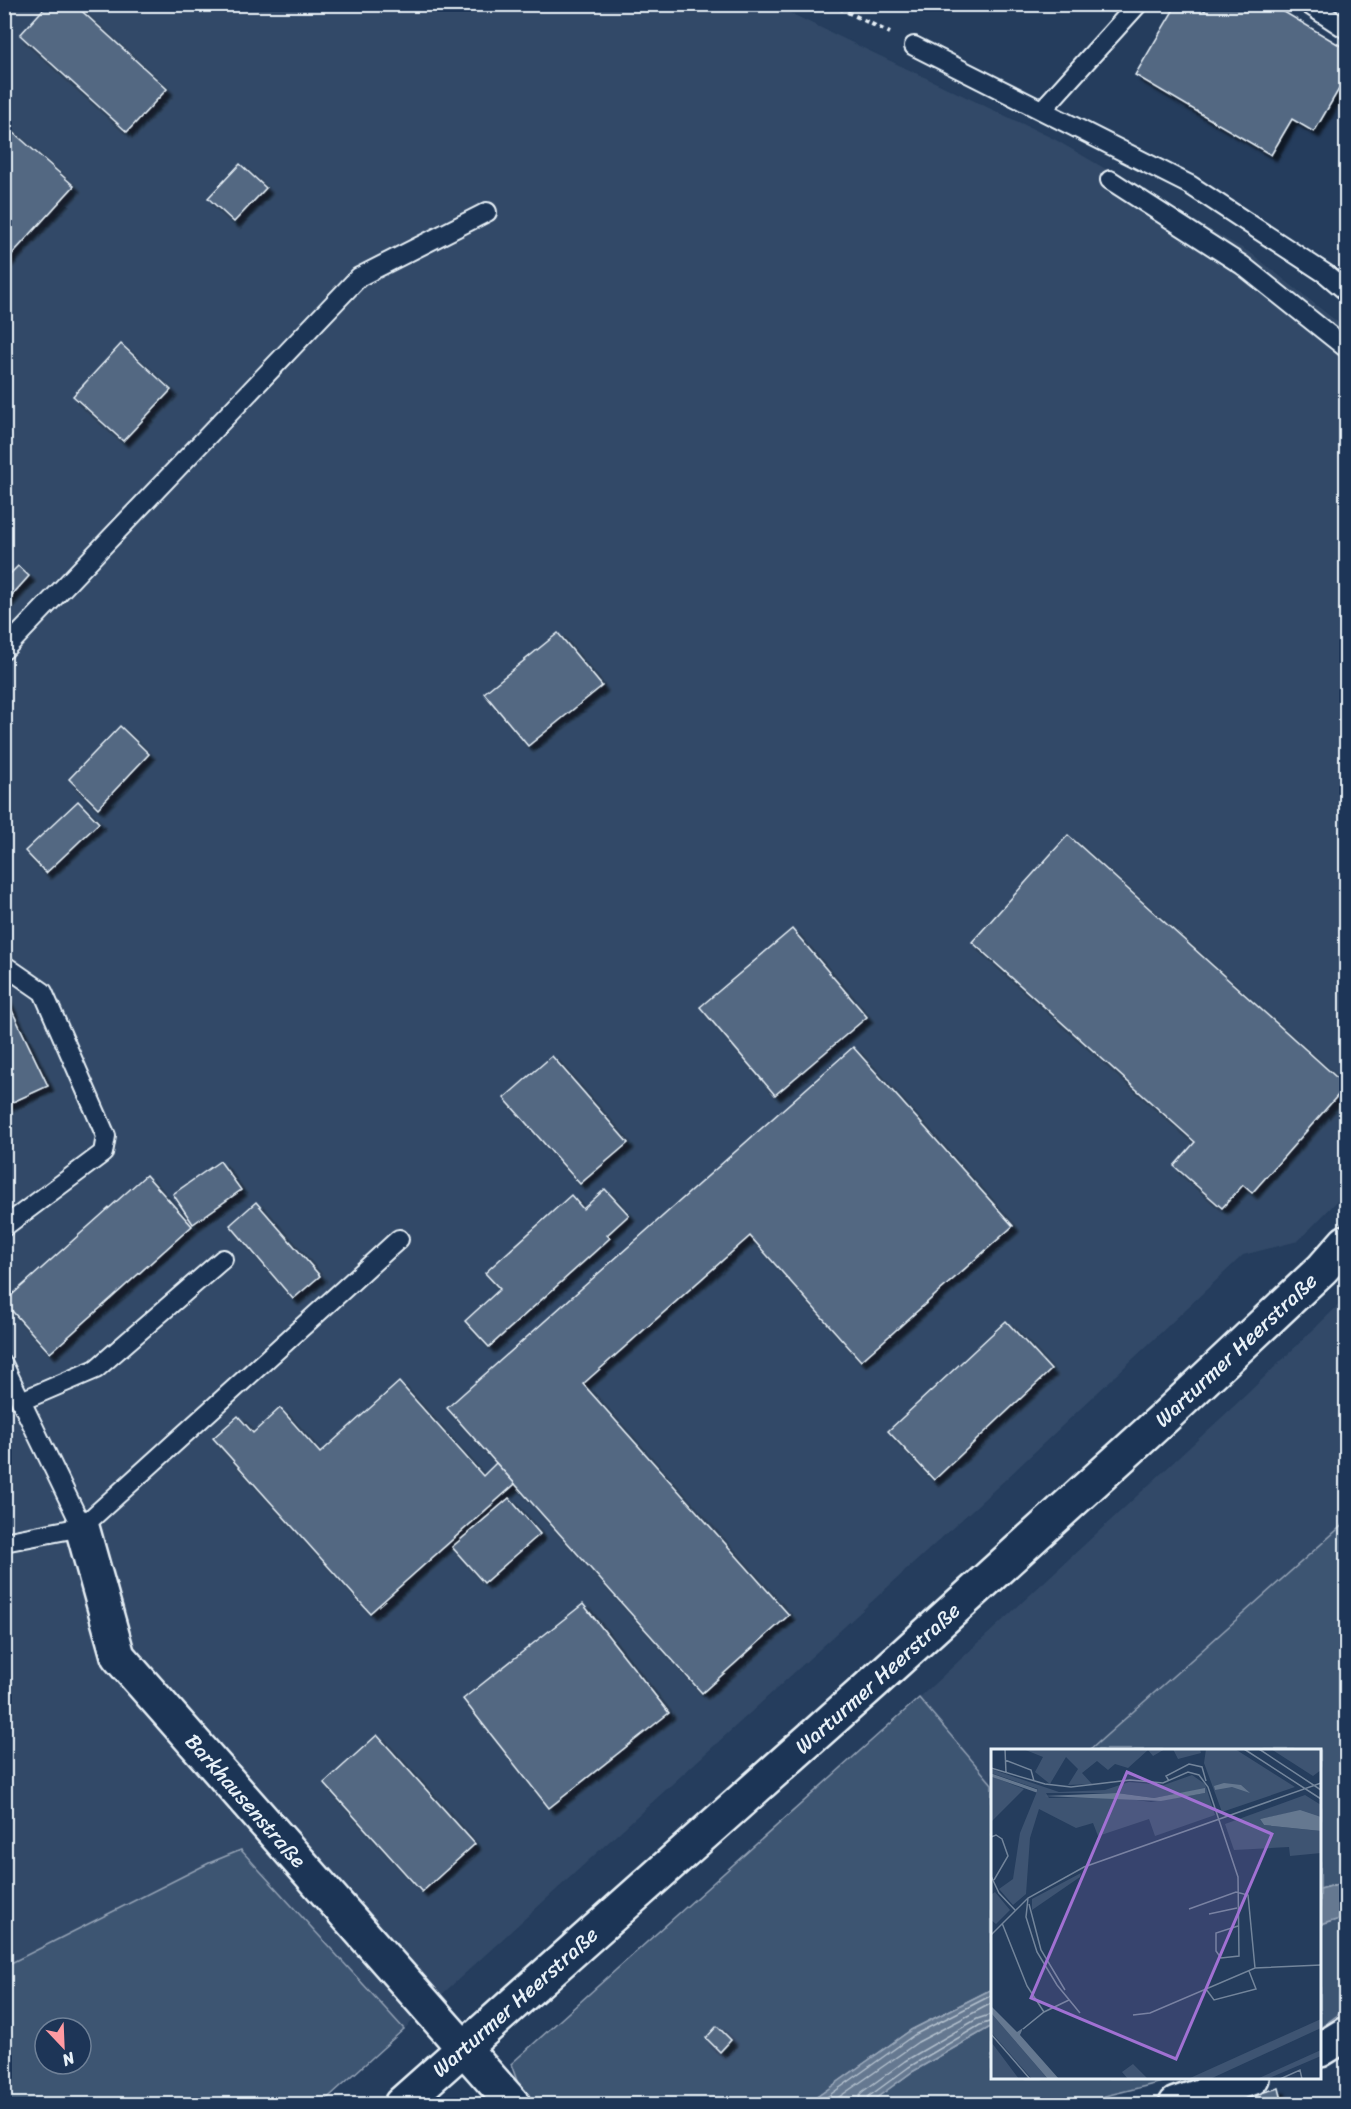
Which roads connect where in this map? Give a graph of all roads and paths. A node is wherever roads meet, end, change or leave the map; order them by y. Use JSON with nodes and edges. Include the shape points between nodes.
{"nodes":[{"id":1,"x":831,"y":4,"type":"edge"},
{"id":2,"x":1138,"y":4,"type":"edge"},
{"id":3,"x":1308,"y":4,"type":"edge"},
{"id":4,"x":1347,"y":29,"type":"edge"},
{"id":5,"x":914,"y":46,"type":"joint"},
{"id":6,"x":1041,"y":110,"type":"junction"},
{"id":7,"x":1110,"y":180,"type":"dead end"},
{"id":8,"x":487,"y":212,"type":"dead end"},
{"id":9,"x":1347,"y":291,"type":"edge"},
{"id":10,"x":1347,"y":348,"type":"edge"},
{"id":11,"x":4,"y":650,"type":"edge"},
{"id":12,"x":4,"y":965,"type":"edge"},
{"id":13,"x":4,"y":1227,"type":"edge"},
{"id":14,"x":399,"y":1239,"type":"dead end"},
{"id":15,"x":1347,"y":1242,"type":"edge"},
{"id":16,"x":223,"y":1258,"type":"dead end"},
{"id":17,"x":4,"y":1366,"type":"edge"},
{"id":18,"x":21,"y":1401,"type":"junction"},
{"id":19,"x":82,"y":1527,"type":"junction"},
{"id":20,"x":4,"y":1542,"type":"edge"},
{"id":21,"x":1347,"y":2034,"type":"edge"},
{"id":22,"x":462,"y":2048,"type":"junction"},
{"id":23,"x":1321,"y":2049,"type":"edge"},
{"id":24,"x":1249,"y":2079,"type":"edge"},
{"id":25,"x":401,"y":2104,"type":"edge"},
{"id":26,"x":513,"y":2104,"type":"edge"},
{"id":27,"x":1176,"y":2104,"type":"edge"}],
"edges":[{"from":1,"to":5,"type":"path"},
{"from":2,"to":6,"type":"lane"},
{"from":3,"to":4,"type":"lane"},
{"from":5,"to":6,"type":"lane"},
{"from":6,"to":9,"type":"lane","via":[[1190,185]]},
{"from":7,"to":10,"type":"lane","via":[[1242,265]]},
{"from":8,"to":11,"type":"lane","via":[[359,277]]},
{"from":12,"to":13,"type":"lane","via":[[43,992],[106,1136],[104,1153]]},
{"from":14,"to":19,"type":"lane"},
{"from":15,"to":22,"type":"street","name":"Warturmer Heerstraße","via":[[997,1571]]},
{"from":16,"to":18,"type":"lane","via":[[96,1369]]},
{"from":17,"to":18,"type":"lane"},
{"from":18,"to":19,"type":"lane"},
{"from":19,"to":20,"type":"lane"},
{"from":19,"to":22,"type":"street","name":"Barkhausenstraße","via":[[118,1656]]},
{"from":21,"to":23,"type":"street"},
{"from":22,"to":25,"type":"street","name":"Warturmer Heerstraße"},
{"from":22,"to":26,"type":"street","name":"Barkhausenstraße"},
{"from":24,"to":27,"type":"street"}]}
